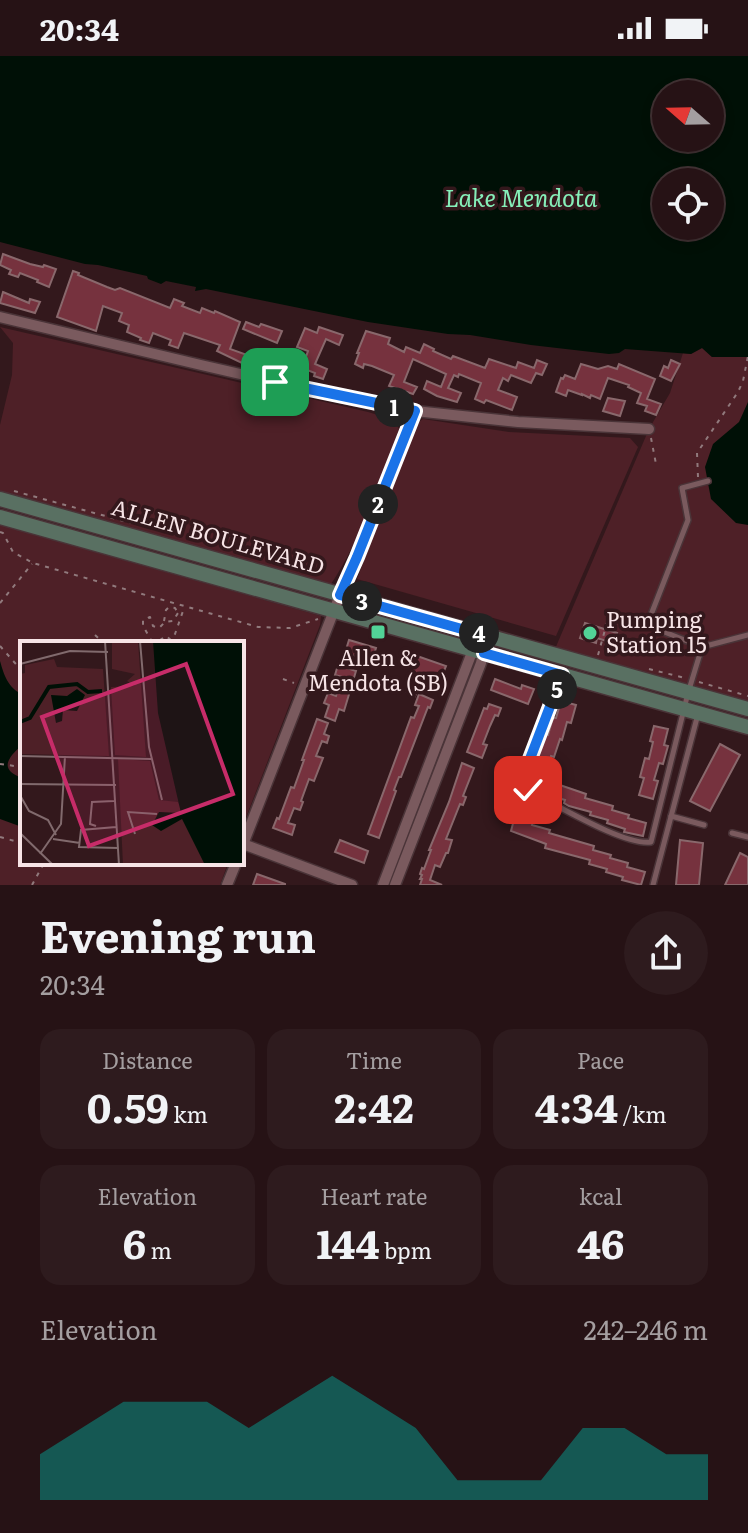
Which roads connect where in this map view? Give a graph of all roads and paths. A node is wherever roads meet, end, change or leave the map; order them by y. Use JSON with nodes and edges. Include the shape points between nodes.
{"nodes":[{"id":1,"x":0,"y":317,"type":"edge"},
{"id":2,"x":748,"y":356,"type":"edge"},
{"id":3,"x":415,"y":411,"type":"junction"},
{"id":4,"x":649,"y":429,"type":"joint"},
{"id":5,"x":656,"y":464,"type":"dead end"},
{"id":6,"x":708,"y":481,"type":"dead end"},
{"id":7,"x":699,"y":483,"type":"junction"},
{"id":8,"x":0,"y":499,"type":"edge"},
{"id":9,"x":0,"y":517,"type":"edge"},
{"id":10,"x":0,"y":532,"type":"edge"},
{"id":11,"x":33,"y":563,"type":"junction"},
{"id":12,"x":340,"y":595,"type":"junction"},
{"id":13,"x":0,"y":603,"type":"edge"},
{"id":14,"x":185,"y":605,"type":"junction"},
{"id":15,"x":183,"y":611,"type":"junction"},
{"id":16,"x":616,"y":612,"type":"dead end"},
{"id":17,"x":178,"y":613,"type":"junction"},
{"id":18,"x":327,"y":615,"type":"junction"},
{"id":19,"x":634,"y":620,"type":"dead end"},
{"id":20,"x":165,"y":622,"type":"junction"},
{"id":21,"x":647,"y":625,"type":"junction"},
{"id":22,"x":95,"y":635,"type":"dead end"},
{"id":23,"x":483,"y":635,"type":"junction"},
{"id":24,"x":748,"y":635,"type":"edge"},
{"id":25,"x":102,"y":641,"type":"edge"},
{"id":26,"x":169,"y":641,"type":"edge"},
{"id":27,"x":170,"y":641,"type":"edge"},
{"id":28,"x":0,"y":646,"type":"edge"},
{"id":29,"x":702,"y":647,"type":"junction"},
{"id":30,"x":479,"y":652,"type":"junction"},
{"id":31,"x":598,"y":656,"type":"dead end"},
{"id":32,"x":20,"y":669,"type":"edge"},
{"id":33,"x":562,"y":675,"type":"junction"},
{"id":34,"x":283,"y":679,"type":"dead end"},
{"id":35,"x":294,"y":683,"type":"dead end"},
{"id":36,"x":693,"y":687,"type":"junction"},
{"id":37,"x":748,"y":696,"type":"edge"},
{"id":38,"x":748,"y":709,"type":"edge"},
{"id":39,"x":691,"y":711,"type":"junction"},
{"id":40,"x":748,"y":727,"type":"edge"},
{"id":41,"x":0,"y":764,"type":"edge"},
{"id":42,"x":20,"y":767,"type":"edge"},
{"id":43,"x":671,"y":816,"type":"junction"},
{"id":44,"x":704,"y":825,"type":"dead end"},
{"id":45,"x":732,"y":833,"type":"dead end"},
{"id":46,"x":0,"y":837,"type":"edge"},
{"id":47,"x":748,"y":837,"type":"edge"},
{"id":48,"x":20,"y":842,"type":"edge"},
{"id":49,"x":244,"y":842,"type":"edge"},
{"id":50,"x":244,"y":845,"type":"edge"},
{"id":51,"x":43,"y":865,"type":"edge"},
{"id":52,"x":235,"y":865,"type":"edge"},
{"id":53,"x":32,"y":885,"type":"edge"},
{"id":54,"x":227,"y":885,"type":"edge"},
{"id":55,"x":352,"y":885,"type":"edge"},
{"id":56,"x":383,"y":885,"type":"edge"},
{"id":57,"x":395,"y":885,"type":"edge"},
{"id":58,"x":653,"y":885,"type":"edge"}],
"edges":[{"from":1,"to":3,"type":"street"},
{"from":2,"to":7,"type":"path","via":[[738,392],[697,453]]},
{"from":3,"to":4,"type":"street"},
{"from":3,"to":12,"type":"street"},
{"from":4,"to":5,"type":"path"},
{"from":6,"to":7,"type":"lane"},
{"from":7,"to":21,"type":"lane","via":[[682,488],[688,520]]},
{"from":8,"to":12,"type":"main road","name":"ALLEN BOULEVARD"},
{"from":9,"to":18,"type":"main road","name":"ALLEN BOULEVARD"},
{"from":10,"to":11,"type":"path","via":[[13,552]]},
{"from":11,"to":13,"type":"path"},
{"from":11,"to":14,"type":"path"},
{"from":12,"to":18,"type":"street"},
{"from":12,"to":23,"type":"main road","name":"ALLEN BOULEVARD"},
{"from":14,"to":15,"type":"path"},
{"from":14,"to":18,"type":"path","via":[[268,628],[290,628]]},
{"from":15,"to":17,"type":"path"},
{"from":15,"to":27,"type":"path"},
{"from":16,"to":31,"type":"path","via":[[608,619]]},
{"from":17,"to":20,"type":"path"},
{"from":17,"to":20,"type":"path","via":[[169,607]]},
{"from":18,"to":30,"type":"main road","name":"ALLEN BOULEVARD"},
{"from":18,"to":49,"type":"street"},
{"from":19,"to":21,"type":"lane"},
{"from":20,"to":26,"type":"path","via":[[157,627],[151,617],[144,618],[143,626],[151,640],[166,636]]},
{"from":21,"to":29,"type":"lane"},
{"from":22,"to":25,"type":"path"},
{"from":23,"to":30,"type":"street"},
{"from":23,"to":36,"type":"main road","name":"ALLEN BOULEVARD"},
{"from":24,"to":29,"type":"lane"},
{"from":28,"to":32,"type":"path"},
{"from":29,"to":36,"type":"lane"},
{"from":30,"to":33,"type":"main road","name":"ALLEN BOULEVARD"},
{"from":30,"to":56,"type":"street"},
{"from":30,"to":57,"type":"street"},
{"from":33,"to":39,"type":"main road","name":"ALLEN BOULEVARD"},
{"from":33,"to":39,"type":"lane","via":[[525,772],[528,790],[630,840],[651,842]]},
{"from":34,"to":35,"type":"path"},
{"from":36,"to":37,"type":"path"},
{"from":36,"to":38,"type":"main road","name":"ALLEN BOULEVARD"},
{"from":36,"to":39,"type":"lane"},
{"from":39,"to":40,"type":"main road","name":"ALLEN BOULEVARD"},
{"from":39,"to":43,"type":"lane"},
{"from":41,"to":42,"type":"path"},
{"from":43,"to":44,"type":"lane"},
{"from":43,"to":58,"type":"lane"},
{"from":45,"to":47,"type":"lane"},
{"from":46,"to":48,"type":"path"},
{"from":50,"to":55,"type":"street"},
{"from":51,"to":53,"type":"path"},
{"from":52,"to":54,"type":"street"}]}
